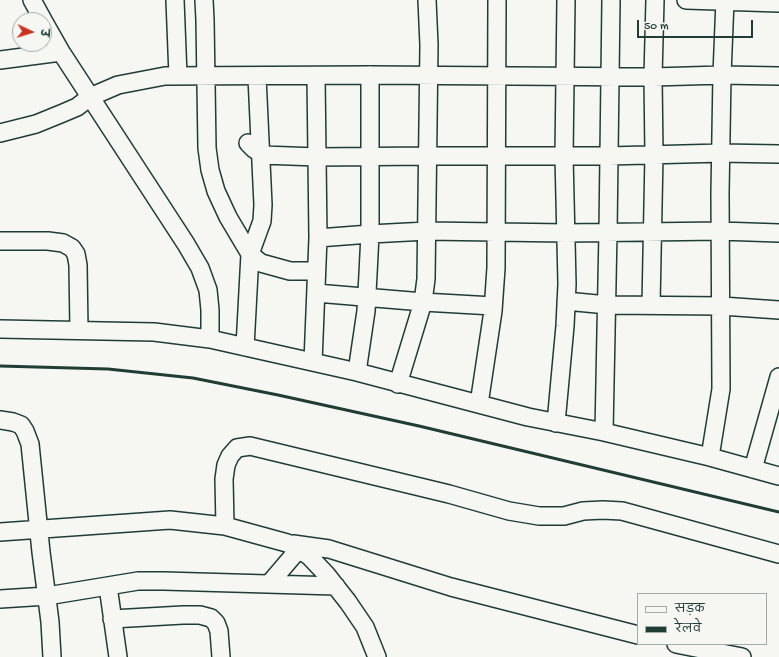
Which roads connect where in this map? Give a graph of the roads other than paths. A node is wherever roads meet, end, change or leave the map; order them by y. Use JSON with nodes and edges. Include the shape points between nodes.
{"nodes":[{"id":1,"x":32,"y":0,"type":"edge"},
{"id":2,"x":175,"y":0,"type":"edge"},
{"id":3,"x":204,"y":0,"type":"edge"},
{"id":4,"x":428,"y":0,"type":"edge"},
{"id":5,"x":497,"y":0,"type":"edge"},
{"id":6,"x":566,"y":0,"type":"edge"},
{"id":7,"x":611,"y":0,"type":"edge"},
{"id":8,"x":655,"y":0,"type":"edge"},
{"id":9,"x":686,"y":0,"type":"edge"},
{"id":10,"x":724,"y":1,"type":"edge"},
{"id":11,"x":779,"y":3,"type":"edge"},
{"id":12,"x":38,"y":12,"type":"edge"},
{"id":13,"x":52,"y":36,"type":"edge"},
{"id":14,"x":61,"y":52,"type":"junction"},
{"id":15,"x":0,"y":60,"type":"edge"},
{"id":16,"x":370,"y":75,"type":"junction"},
{"id":17,"x":566,"y":75,"type":"junction"},
{"id":18,"x":722,"y":75,"type":"junction"},
{"id":19,"x":178,"y":76,"type":"junction"},
{"id":20,"x":316,"y":76,"type":"junction"},
{"id":21,"x":428,"y":76,"type":"junction"},
{"id":22,"x":497,"y":76,"type":"junction"},
{"id":23,"x":611,"y":76,"type":"junction"},
{"id":24,"x":779,"y":76,"type":"edge"},
{"id":25,"x":206,"y":77,"type":"junction"},
{"id":26,"x":257,"y":77,"type":"junction"},
{"id":27,"x":653,"y":77,"type":"junction"},
{"id":28,"x":90,"y":97,"type":"junction"},
{"id":29,"x":0,"y":133,"type":"edge"},
{"id":30,"x":248,"y":143,"type":"dead end"},
{"id":31,"x":721,"y":153,"type":"junction"},
{"id":32,"x":261,"y":154,"type":"junction"},
{"id":33,"x":779,"y":154,"type":"edge"},
{"id":34,"x":654,"y":155,"type":"junction"},
{"id":35,"x":428,"y":156,"type":"junction"},
{"id":36,"x":497,"y":156,"type":"junction"},
{"id":37,"x":564,"y":156,"type":"junction"},
{"id":38,"x":609,"y":156,"type":"junction"},
{"id":39,"x":317,"y":157,"type":"junction"},
{"id":40,"x":370,"y":157,"type":"junction"},
{"id":41,"x":497,"y":231,"type":"junction"},
{"id":42,"x":720,"y":231,"type":"junction"},
{"id":43,"x":427,"y":232,"type":"junction"},
{"id":44,"x":608,"y":232,"type":"junction"},
{"id":45,"x":652,"y":232,"type":"junction"},
{"id":46,"x":566,"y":233,"type":"junction"},
{"id":47,"x":779,"y":233,"type":"edge"},
{"id":48,"x":370,"y":234,"type":"junction"},
{"id":49,"x":318,"y":238,"type":"junction"},
{"id":50,"x":0,"y":241,"type":"edge"},
{"id":51,"x":250,"y":254,"type":"junction"},
{"id":52,"x":316,"y":271,"type":"junction"},
{"id":53,"x":316,"y":293,"type":"junction"},
{"id":54,"x":367,"y":297,"type":"junction"},
{"id":55,"x":566,"y":301,"type":"junction"},
{"id":56,"x":423,"y":302,"type":"junction"},
{"id":57,"x":607,"y":305,"type":"junction"},
{"id":58,"x":651,"y":305,"type":"junction"},
{"id":59,"x":493,"y":306,"type":"junction"},
{"id":60,"x":722,"y":306,"type":"junction"},
{"id":61,"x":779,"y":310,"type":"edge"},
{"id":62,"x":0,"y":329,"type":"edge"},
{"id":63,"x":79,"y":330,"type":"junction"},
{"id":64,"x":210,"y":339,"type":"junction"},
{"id":65,"x":245,"y":347,"type":"junction"},
{"id":66,"x":313,"y":362,"type":"junction"},
{"id":67,"x":357,"y":372,"type":"junction"},
{"id":68,"x":779,"y":377,"type":"edge"},
{"id":69,"x":398,"y":384,"type":"junction"},
{"id":70,"x":479,"y":404,"type":"junction"},
{"id":71,"x":0,"y":420,"type":"edge"},
{"id":72,"x":556,"y":422,"type":"junction"},
{"id":73,"x":604,"y":432,"type":"junction"},
{"id":74,"x":710,"y":457,"type":"junction"},
{"id":75,"x":753,"y":469,"type":"junction"},
{"id":76,"x":779,"y":476,"type":"edge"},
{"id":77,"x":225,"y":526,"type":"junction"},
{"id":78,"x":39,"y":528,"type":"junction"},
{"id":79,"x":0,"y":532,"type":"edge"},
{"id":80,"x":292,"y":546,"type":"junction"},
{"id":81,"x":779,"y":554,"type":"edge"},
{"id":82,"x":269,"y":584,"type":"junction"},
{"id":83,"x":108,"y":586,"type":"junction"},
{"id":84,"x":336,"y":586,"type":"junction"},
{"id":85,"x":47,"y":596,"type":"junction"},
{"id":86,"x":0,"y":599,"type":"edge"},
{"id":87,"x":112,"y":619,"type":"junction"},
{"id":88,"x":637,"y":635,"type":"edge"},
{"id":89,"x":671,"y":645,"type":"edge"},
{"id":90,"x":681,"y":645,"type":"edge"},
{"id":91,"x":52,"y":657,"type":"edge"},
{"id":92,"x":117,"y":657,"type":"edge"},
{"id":93,"x":221,"y":657,"type":"edge"},
{"id":94,"x":377,"y":657,"type":"edge"},
{"id":95,"x":674,"y":657,"type":"edge"},
{"id":96,"x":742,"y":657,"type":"edge"}],
"edges":[{"from":1,"to":12,"type":"street"},
{"from":2,"to":19,"type":"street"},
{"from":3,"to":25,"type":"street"},
{"from":4,"to":21,"type":"street"},
{"from":5,"to":22,"type":"street"},
{"from":6,"to":17,"type":"street"},
{"from":7,"to":23,"type":"street"},
{"from":8,"to":27,"type":"street"},
{"from":9,"to":10,"type":"street"},
{"from":10,"to":11,"type":"street"},
{"from":10,"to":18,"type":"street"},
{"from":13,"to":14,"type":"street"},
{"from":14,"to":15,"type":"street"},
{"from":14,"to":28,"type":"street"},
{"from":16,"to":20,"type":"street"},
{"from":16,"to":21,"type":"street"},
{"from":16,"to":40,"type":"street"},
{"from":17,"to":22,"type":"street"},
{"from":17,"to":23,"type":"street"},
{"from":17,"to":37,"type":"street"},
{"from":18,"to":24,"type":"street"},
{"from":18,"to":27,"type":"street"},
{"from":18,"to":31,"type":"street"},
{"from":19,"to":25,"type":"street"},
{"from":19,"to":28,"type":"street","via":[[118,85]]},
{"from":20,"to":26,"type":"street"},
{"from":20,"to":39,"type":"street"},
{"from":21,"to":22,"type":"street"},
{"from":21,"to":35,"type":"street"},
{"from":22,"to":36,"type":"street"},
{"from":23,"to":27,"type":"street"},
{"from":23,"to":38,"type":"street"},
{"from":25,"to":26,"type":"street"},
{"from":25,"to":51,"type":"street","via":[[210,170],[228,217]]},
{"from":26,"to":32,"type":"street"},
{"from":27,"to":34,"type":"street"},
{"from":28,"to":29,"type":"street","via":[[77,107],[43,121]]},
{"from":28,"to":64,"type":"street","via":[[200,268],[208,290]]},
{"from":30,"to":32,"type":"street"},
{"from":31,"to":33,"type":"street"},
{"from":31,"to":34,"type":"street"},
{"from":31,"to":42,"type":"street"},
{"from":32,"to":39,"type":"street"},
{"from":32,"to":51,"type":"street","via":[[262,221]]},
{"from":34,"to":38,"type":"street"},
{"from":34,"to":45,"type":"street"},
{"from":35,"to":36,"type":"street"},
{"from":35,"to":40,"type":"street"},
{"from":35,"to":43,"type":"street"},
{"from":36,"to":37,"type":"street"},
{"from":36,"to":41,"type":"street"},
{"from":37,"to":38,"type":"street"},
{"from":37,"to":46,"type":"street"},
{"from":38,"to":44,"type":"street"},
{"from":39,"to":40,"type":"street"},
{"from":39,"to":49,"type":"street"},
{"from":40,"to":48,"type":"street"},
{"from":41,"to":43,"type":"street"},
{"from":41,"to":46,"type":"street"},
{"from":41,"to":59,"type":"street"},
{"from":42,"to":45,"type":"street"},
{"from":42,"to":47,"type":"street"},
{"from":42,"to":60,"type":"street"},
{"from":43,"to":48,"type":"street"},
{"from":43,"to":56,"type":"street"},
{"from":44,"to":45,"type":"street"},
{"from":44,"to":46,"type":"street"},
{"from":44,"to":57,"type":"street"},
{"from":45,"to":58,"type":"street"},
{"from":46,"to":55,"type":"street"},
{"from":48,"to":49,"type":"street"},
{"from":48,"to":54,"type":"street"},
{"from":49,"to":52,"type":"street"},
{"from":50,"to":63,"type":"street","via":[[48,241],[63,243],[72,248],[78,265]]},
{"from":51,"to":52,"type":"street","via":[[260,263],[275,268]]},
{"from":51,"to":65,"type":"street"},
{"from":52,"to":53,"type":"street"},
{"from":53,"to":54,"type":"street"},
{"from":53,"to":66,"type":"street"},
{"from":54,"to":56,"type":"street"},
{"from":54,"to":67,"type":"street"},
{"from":55,"to":57,"type":"street"},
{"from":55,"to":72,"type":"street"},
{"from":56,"to":59,"type":"street"},
{"from":56,"to":69,"type":"street"},
{"from":57,"to":58,"type":"street"},
{"from":57,"to":73,"type":"street"},
{"from":58,"to":60,"type":"street"},
{"from":59,"to":70,"type":"street"},
{"from":60,"to":61,"type":"street"},
{"from":60,"to":74,"type":"street","via":[[721,389]]},
{"from":62,"to":63,"type":"street"},
{"from":63,"to":64,"type":"street","via":[[154,332]]},
{"from":64,"to":65,"type":"street"},
{"from":65,"to":66,"type":"street"},
{"from":66,"to":67,"type":"street"},
{"from":67,"to":69,"type":"street"},
{"from":68,"to":75,"type":"street"},
{"from":69,"to":70,"type":"street"},
{"from":70,"to":72,"type":"street"},
{"from":71,"to":78,"type":"street","via":[[21,425],[30,444]]},
{"from":72,"to":73,"type":"street"},
{"from":73,"to":74,"type":"street"},
{"from":74,"to":75,"type":"street"},
{"from":75,"to":76,"type":"street"},
{"from":77,"to":78,"type":"street","via":[[170,520]]},
{"from":77,"to":80,"type":"street"},
{"from":77,"to":81,"type":"street","via":[[226,465],[237,448],[250,446],[509,511],[539,516],[564,516],[583,511],[603,510],[622,512]]},
{"from":78,"to":79,"type":"street"},
{"from":78,"to":85,"type":"street"},
{"from":80,"to":82,"type":"street"},
{"from":80,"to":84,"type":"street","via":[[309,556]]},
{"from":80,"to":88,"type":"street","via":[[329,549],[451,587]]},
{"from":82,"to":83,"type":"street","via":[[164,580]]},
{"from":82,"to":84,"type":"street"},
{"from":83,"to":85,"type":"street"},
{"from":83,"to":87,"type":"street"},
{"from":84,"to":94,"type":"street","via":[[365,628]]},
{"from":85,"to":86,"type":"street"},
{"from":85,"to":91,"type":"street"},
{"from":87,"to":92,"type":"street"},
{"from":87,"to":93,"type":"street","via":[[183,616],[211,618],[218,631]]},
{"from":89,"to":95,"type":"street"},
{"from":90,"to":96,"type":"street"}]}
